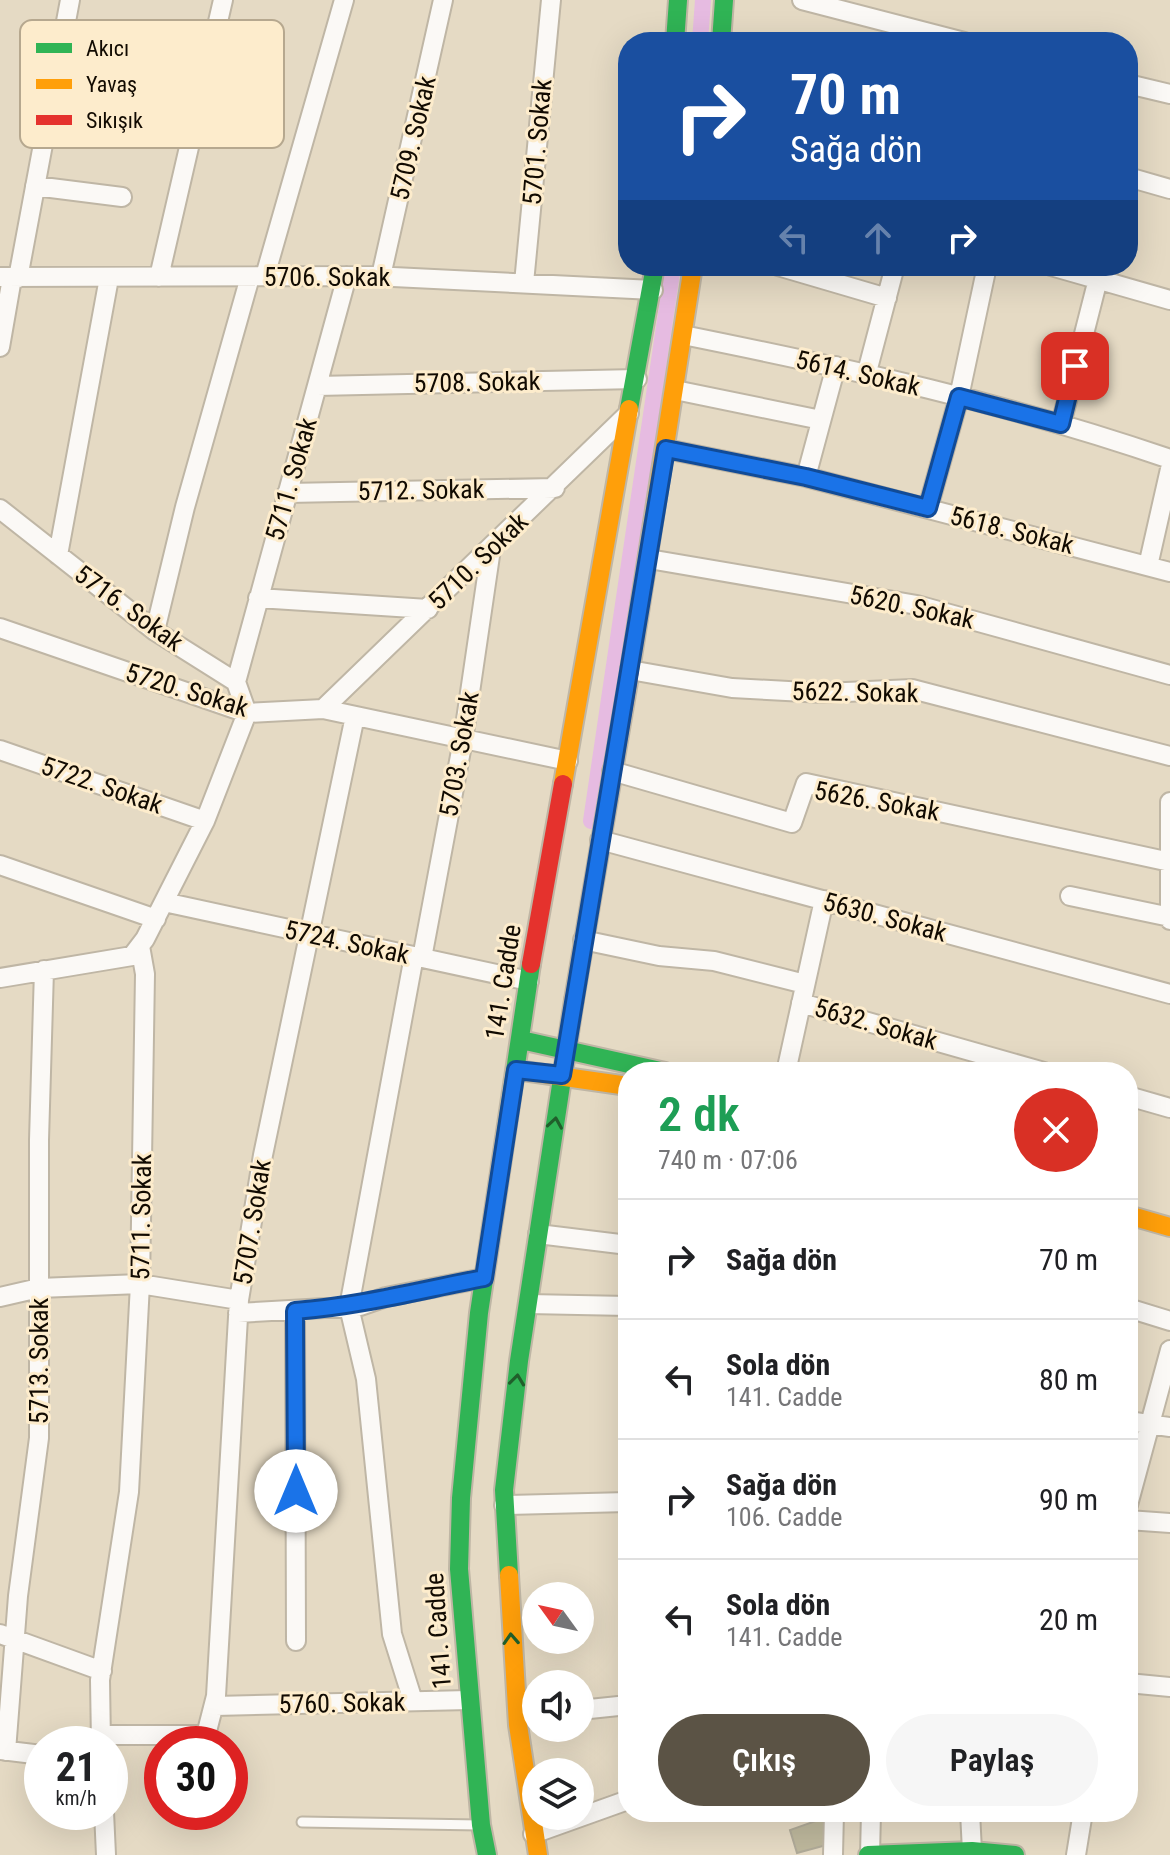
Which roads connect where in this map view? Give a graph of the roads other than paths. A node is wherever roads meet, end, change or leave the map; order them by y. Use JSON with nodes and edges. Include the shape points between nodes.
{"nodes":[{"id":1,"x":70,"y":0,"type":"edge"},
{"id":2,"x":223,"y":0,"type":"edge"},
{"id":3,"x":344,"y":0,"type":"edge"},
{"id":4,"x":443,"y":0,"type":"edge"},
{"id":5,"x":551,"y":0,"type":"edge"},
{"id":6,"x":678,"y":0,"type":"edge"},
{"id":7,"x":724,"y":0,"type":"edge"},
{"id":8,"x":802,"y":0,"type":"edge"},
{"id":9,"x":66,"y":20,"type":"edge"},
{"id":10,"x":218,"y":20,"type":"edge"},
{"id":11,"x":676,"y":32,"type":"edge"},
{"id":12,"x":722,"y":32,"type":"edge"},
{"id":13,"x":920,"y":32,"type":"edge"},
{"id":14,"x":1138,"y":86,"type":"edge"},
{"id":15,"x":1170,"y":94,"type":"edge"},
{"id":16,"x":42,"y":148,"type":"edge"},
{"id":17,"x":188,"y":148,"type":"edge"},
{"id":18,"x":1138,"y":180,"type":"edge"},
{"id":19,"x":35,"y":186,"type":"junction"},
{"id":20,"x":1170,"y":189,"type":"edge"},
{"id":21,"x":122,"y":197,"type":"dead end"},
{"id":22,"x":258,"y":276,"type":"junction"},
{"id":23,"x":347,"y":276,"type":"junction"},
{"id":24,"x":381,"y":276,"type":"junction"},
{"id":25,"x":655,"y":276,"type":"edge"},
{"id":26,"x":691,"y":276,"type":"edge"},
{"id":27,"x":812,"y":276,"type":"edge"},
{"id":28,"x":892,"y":276,"type":"edge"},
{"id":29,"x":985,"y":276,"type":"edge"},
{"id":30,"x":1087,"y":276,"type":"edge"},
{"id":31,"x":159,"y":277,"type":"junction"},
{"id":32,"x":10,"y":278,"type":"edge"},
{"id":33,"x":109,"y":278,"type":"junction"},
{"id":34,"x":1098,"y":279,"type":"junction"},
{"id":35,"x":524,"y":283,"type":"junction"},
{"id":36,"x":654,"y":290,"type":"junction"},
{"id":37,"x":887,"y":298,"type":"junction"},
{"id":38,"x":1170,"y":300,"type":"edge"},
{"id":39,"x":687,"y":301,"type":"junction"},
{"id":40,"x":683,"y":335,"type":"junction"},
{"id":41,"x":0,"y":347,"type":"edge"},
{"id":42,"x":836,"y":366,"type":"junction"},
{"id":43,"x":867,"y":372,"type":"junction"},
{"id":44,"x":637,"y":379,"type":"junction"},
{"id":45,"x":317,"y":386,"type":"junction"},
{"id":46,"x":675,"y":390,"type":"junction"},
{"id":47,"x":959,"y":397,"type":"junction"},
{"id":48,"x":631,"y":411,"type":"junction"},
{"id":49,"x":821,"y":420,"type":"junction"},
{"id":50,"x":1061,"y":424,"type":"junction"},
{"id":51,"x":666,"y":449,"type":"junction"},
{"id":52,"x":1170,"y":459,"type":"edge"},
{"id":53,"x":1170,"y":469,"type":"edge"},
{"id":54,"x":806,"y":477,"type":"junction"},
{"id":55,"x":555,"y":488,"type":"junction"},
{"id":56,"x":287,"y":493,"type":"junction"},
{"id":57,"x":928,"y":508,"type":"junction"},
{"id":58,"x":0,"y":509,"type":"edge"},
{"id":59,"x":491,"y":549,"type":"junction"},
{"id":60,"x":58,"y":555,"type":"junction"},
{"id":61,"x":649,"y":559,"type":"junction"},
{"id":62,"x":1148,"y":566,"type":"junction"},
{"id":63,"x":1170,"y":572,"type":"edge"},
{"id":64,"x":258,"y":598,"type":"junction"},
{"id":65,"x":428,"y":609,"type":"junction"},
{"id":66,"x":0,"y":628,"type":"edge"},
{"id":67,"x":155,"y":631,"type":"junction"},
{"id":68,"x":630,"y":670,"type":"junction"},
{"id":69,"x":1170,"y":675,"type":"edge"},
{"id":70,"x":236,"y":682,"type":"junction"},
{"id":71,"x":323,"y":709,"type":"junction"},
{"id":72,"x":247,"y":713,"type":"junction"},
{"id":73,"x":355,"y":716,"type":"junction"},
{"id":74,"x":463,"y":740,"type":"junction"},
{"id":75,"x":0,"y":750,"type":"edge"},
{"id":76,"x":1169,"y":753,"type":"edge"},
{"id":77,"x":590,"y":766,"type":"junction"},
{"id":78,"x":1170,"y":802,"type":"edge"},
{"id":79,"x":205,"y":821,"type":"junction"},
{"id":80,"x":600,"y":840,"type":"junction"},
{"id":81,"x":1169,"y":862,"type":"edge"},
{"id":82,"x":0,"y":865,"type":"edge"},
{"id":83,"x":1070,"y":896,"type":"dead end"},
{"id":84,"x":824,"y":900,"type":"junction"},
{"id":85,"x":160,"y":911,"type":"junction"},
{"id":86,"x":1170,"y":918,"type":"edge"},
{"id":87,"x":310,"y":935,"type":"junction"},
{"id":88,"x":583,"y":940,"type":"junction"},
{"id":89,"x":140,"y":946,"type":"junction"},
{"id":90,"x":418,"y":957,"type":"junction"},
{"id":91,"x":44,"y":970,"type":"junction"},
{"id":92,"x":0,"y":978,"type":"edge"},
{"id":93,"x":529,"y":981,"type":"junction"},
{"id":94,"x":805,"y":984,"type":"junction"},
{"id":95,"x":1170,"y":994,"type":"edge"},
{"id":96,"x":801,"y":1003,"type":"junction"},
{"id":97,"x":528,"y":1041,"type":"junction"},
{"id":98,"x":566,"y":1048,"type":"junction"},
{"id":99,"x":624,"y":1062,"type":"edge"},
{"id":100,"x":788,"y":1062,"type":"edge"},
{"id":101,"x":1009,"y":1062,"type":"edge"},
{"id":102,"x":523,"y":1071,"type":"junction"},
{"id":103,"x":562,"y":1075,"type":"junction"},
{"id":104,"x":618,"y":1084,"type":"edge"},
{"id":105,"x":1138,"y":1099,"type":"edge"},
{"id":106,"x":1170,"y":1108,"type":"edge"},
{"id":107,"x":1138,"y":1201,"type":"edge"},
{"id":108,"x":1170,"y":1210,"type":"edge"},
{"id":109,"x":1138,"y":1218,"type":"edge"},
{"id":110,"x":1170,"y":1227,"type":"edge"},
{"id":111,"x":538,"y":1234,"type":"junction"},
{"id":112,"x":618,"y":1244,"type":"edge"},
{"id":113,"x":484,"y":1278,"type":"junction"},
{"id":114,"x":140,"y":1284,"type":"junction"},
{"id":115,"x":39,"y":1288,"type":"junction"},
{"id":116,"x":0,"y":1297,"type":"edge"},
{"id":117,"x":528,"y":1304,"type":"junction"},
{"id":118,"x":239,"y":1306,"type":"junction"},
{"id":119,"x":618,"y":1306,"type":"edge"},
{"id":120,"x":349,"y":1307,"type":"junction"},
{"id":121,"x":295,"y":1311,"type":"junction"},
{"id":122,"x":1138,"y":1311,"type":"edge"},
{"id":123,"x":1170,"y":1321,"type":"edge"},
{"id":124,"x":1170,"y":1350,"type":"edge"},
{"id":125,"x":1138,"y":1422,"type":"edge"},
{"id":126,"x":1148,"y":1424,"type":"junction"},
{"id":127,"x":1170,"y":1427,"type":"edge"},
{"id":128,"x":1138,"y":1464,"type":"edge"},
{"id":129,"x":618,"y":1502,"type":"edge"},
{"id":130,"x":504,"y":1505,"type":"junction"},
{"id":131,"x":1138,"y":1521,"type":"edge"},
{"id":132,"x":1170,"y":1523,"type":"edge"},
{"id":133,"x":7,"y":1638,"type":"edge"},
{"id":134,"x":296,"y":1641,"type":"dead end"},
{"id":135,"x":522,"y":1670,"type":"edge"},
{"id":136,"x":102,"y":1671,"type":"junction"},
{"id":137,"x":1138,"y":1684,"type":"edge"},
{"id":138,"x":1170,"y":1687,"type":"edge"},
{"id":139,"x":469,"y":1700,"type":"junction"},
{"id":140,"x":413,"y":1701,"type":"junction"},
{"id":141,"x":215,"y":1706,"type":"junction"},
{"id":142,"x":618,"y":1706,"type":"edge"},
{"id":143,"x":594,"y":1709,"type":"edge"},
{"id":144,"x":101,"y":1726,"type":"edge"},
{"id":145,"x":128,"y":1739,"type":"edge"},
{"id":146,"x":528,"y":1742,"type":"edge"},
{"id":147,"x":3,"y":1750,"type":"edge"},
{"id":148,"x":24,"y":1753,"type":"edge"},
{"id":149,"x":618,"y":1804,"type":"edge"},
{"id":150,"x":302,"y":1822,"type":"dead end"},
{"id":151,"x":834,"y":1822,"type":"edge"},
{"id":152,"x":871,"y":1822,"type":"edge"},
{"id":153,"x":971,"y":1822,"type":"edge"},
{"id":154,"x":1081,"y":1822,"type":"edge"},
{"id":155,"x":481,"y":1825,"type":"junction"},
{"id":156,"x":105,"y":1830,"type":"edge"},
{"id":157,"x":533,"y":1834,"type":"junction"},
{"id":158,"x":972,"y":1851,"type":"junction"},
{"id":159,"x":106,"y":1855,"type":"edge"},
{"id":160,"x":487,"y":1855,"type":"edge"},
{"id":161,"x":538,"y":1855,"type":"edge"},
{"id":162,"x":833,"y":1855,"type":"edge"},
{"id":163,"x":869,"y":1855,"type":"edge"},
{"id":164,"x":1015,"y":1855,"type":"edge"},
{"id":165,"x":1076,"y":1855,"type":"edge"}],
"edges":[{"from":1,"to":9,"type":"street"},
{"from":2,"to":10,"type":"street"},
{"from":3,"to":22,"type":"street"},
{"from":4,"to":24,"type":"street","name":"5709. Sokak"},
{"from":5,"to":35,"type":"street","name":"5701. Sokak"},
{"from":6,"to":11,"type":"street"},
{"from":7,"to":12,"type":"street"},
{"from":8,"to":13,"type":"street"},
{"from":14,"to":15,"type":"street"},
{"from":16,"to":19,"type":"street"},
{"from":17,"to":31,"type":"street"},
{"from":18,"to":20,"type":"street"},
{"from":19,"to":21,"type":"street"},
{"from":19,"to":32,"type":"street"},
{"from":22,"to":23,"type":"street","name":"5706. Sokak"},
{"from":22,"to":31,"type":"street","name":"5706. Sokak"},
{"from":22,"to":67,"type":"street","via":[[185,507]]},
{"from":23,"to":24,"type":"street","name":"5706. Sokak"},
{"from":23,"to":45,"type":"street","name":"5711. Sokak"},
{"from":24,"to":35,"type":"street","name":"5706. Sokak"},
{"from":25,"to":36,"type":"street","name":"141. Cadde"},
{"from":26,"to":39,"type":"street","name":"141. Cadde"},
{"from":27,"to":37,"type":"street"},
{"from":28,"to":37,"type":"street"},
{"from":29,"to":47,"type":"street"},
{"from":30,"to":34,"type":"street"},
{"from":31,"to":33,"type":"street","name":"5706. Sokak"},
{"from":32,"to":33,"type":"street","name":"5706. Sokak"},
{"from":32,"to":41,"type":"street"},
{"from":33,"to":60,"type":"street"},
{"from":34,"to":38,"type":"street"},
{"from":34,"to":50,"type":"street"},
{"from":35,"to":36,"type":"street","name":"5706. Sokak"},
{"from":36,"to":39,"type":"street"},
{"from":36,"to":44,"type":"street","name":"141. Cadde"},
{"from":37,"to":43,"type":"street"},
{"from":39,"to":40,"type":"street","name":"141. Cadde"},
{"from":40,"to":42,"type":"street","name":"5614. Sokak"},
{"from":40,"to":46,"type":"street","name":"141. Cadde"},
{"from":42,"to":43,"type":"street","name":"5614. Sokak"},
{"from":42,"to":49,"type":"street"},
{"from":43,"to":47,"type":"street","name":"5614. Sokak"},
{"from":44,"to":45,"type":"street","name":"5708. Sokak"},
{"from":44,"to":48,"type":"street","name":"141. Cadde"},
{"from":45,"to":56,"type":"street","name":"5711. Sokak"},
{"from":46,"to":49,"type":"street"},
{"from":46,"to":51,"type":"street","name":"141. Cadde"},
{"from":47,"to":50,"type":"street","name":"5614. Sokak"},
{"from":47,"to":57,"type":"street"},
{"from":48,"to":55,"type":"street","name":"5710. Sokak"},
{"from":48,"to":77,"type":"street","name":"141. Cadde"},
{"from":49,"to":54,"type":"street"},
{"from":50,"to":52,"type":"street","name":"5614. Sokak"},
{"from":51,"to":54,"type":"street","name":"5618. Sokak"},
{"from":51,"to":61,"type":"street","name":"141. Cadde"},
{"from":53,"to":62,"type":"street"},
{"from":54,"to":57,"type":"street","name":"5618. Sokak"},
{"from":55,"to":56,"type":"street","name":"5712. Sokak"},
{"from":55,"to":59,"type":"street","name":"5710. Sokak"},
{"from":56,"to":64,"type":"street","name":"5711. Sokak"},
{"from":57,"to":62,"type":"street","name":"5618. Sokak"},
{"from":58,"to":60,"type":"street","name":"5716. Sokak"},
{"from":59,"to":65,"type":"street","name":"5710. Sokak"},
{"from":59,"to":74,"type":"street","name":"5703. Sokak"},
{"from":60,"to":67,"type":"street","name":"5716. Sokak"},
{"from":61,"to":68,"type":"street","name":"141. Cadde"},
{"from":61,"to":69,"type":"street","name":"5620. Sokak","via":[[917,605]]},
{"from":62,"to":63,"type":"street","name":"5618. Sokak"},
{"from":64,"to":65,"type":"street"},
{"from":64,"to":70,"type":"street","name":"5711. Sokak"},
{"from":65,"to":71,"type":"street","name":"5710. Sokak"},
{"from":66,"to":72,"type":"street","name":"5720. Sokak"},
{"from":67,"to":70,"type":"street","name":"5716. Sokak"},
{"from":68,"to":76,"type":"street","name":"5622. Sokak","via":[[732,688],[824,693],[912,689]]},
{"from":68,"to":77,"type":"street","name":"141. Cadde"},
{"from":70,"to":72,"type":"street"},
{"from":71,"to":72,"type":"street","name":"5720. Sokak"},
{"from":71,"to":73,"type":"street","name":"5720. Sokak"},
{"from":72,"to":79,"type":"street"},
{"from":73,"to":74,"type":"street","name":"5720. Sokak"},
{"from":73,"to":87,"type":"street","name":"5707. Sokak"},
{"from":74,"to":77,"type":"street","name":"5720. Sokak"},
{"from":74,"to":90,"type":"street","name":"5703. Sokak"},
{"from":75,"to":79,"type":"street","name":"5722. Sokak"},
{"from":77,"to":80,"type":"street","name":"141. Cadde"},
{"from":77,"to":81,"type":"street","name":"5626. Sokak","via":[[792,823],[806,783]]},
{"from":77,"to":93,"type":"street","name":"141. Cadde"},
{"from":78,"to":81,"type":"street"},
{"from":79,"to":85,"type":"street"},
{"from":80,"to":84,"type":"street","name":"5630. Sokak"},
{"from":80,"to":88,"type":"street","name":"141. Cadde"},
{"from":81,"to":86,"type":"street"},
{"from":82,"to":85,"type":"street","name":"5724. Sokak"},
{"from":83,"to":86,"type":"street"},
{"from":84,"to":94,"type":"street"},
{"from":84,"to":95,"type":"street","name":"5630. Sokak"},
{"from":85,"to":87,"type":"street","name":"5724. Sokak"},
{"from":85,"to":89,"type":"street"},
{"from":87,"to":90,"type":"street","name":"5724. Sokak"},
{"from":87,"to":118,"type":"street","name":"5707. Sokak","via":[[263,1155]]},
{"from":88,"to":94,"type":"street","name":"5632. Sokak","via":[[714,961]]},
{"from":88,"to":98,"type":"street","name":"141. Cadde"},
{"from":89,"to":91,"type":"street","via":[[132,956]]},
{"from":89,"to":114,"type":"street","name":"5711. Sokak","via":[[145,974]]},
{"from":90,"to":93,"type":"street","name":"5724. Sokak"},
{"from":90,"to":120,"type":"street","name":"5703. Sokak"},
{"from":91,"to":92,"type":"street"},
{"from":91,"to":115,"type":"street","name":"5713. Sokak"},
{"from":93,"to":97,"type":"street","name":"141. Cadde"},
{"from":94,"to":96,"type":"street"},
{"from":96,"to":100,"type":"street"},
{"from":96,"to":101,"type":"street","name":"5632. Sokak"},
{"from":97,"to":98,"type":"street"},
{"from":97,"to":102,"type":"street","name":"141. Cadde"},
{"from":98,"to":99,"type":"street"},
{"from":98,"to":103,"type":"street","name":"141. Cadde"},
{"from":102,"to":103,"type":"street"},
{"from":102,"to":113,"type":"street","name":"141. Cadde"},
{"from":103,"to":104,"type":"street"},
{"from":111,"to":103,"type":"street","name":"141. Cadde","one_way":true},
{"from":105,"to":106,"type":"street"},
{"from":107,"to":108,"type":"street"},
{"from":109,"to":110,"type":"street"},
{"from":111,"to":112,"type":"street"},
{"from":111,"to":117,"type":"street","name":"141. Cadde"},
{"from":113,"to":120,"type":"street"},
{"from":113,"to":139,"type":"street","name":"141. Cadde","via":[[461,1498],[459,1569]]},
{"from":114,"to":115,"type":"street"},
{"from":114,"to":118,"type":"street"},
{"from":114,"to":136,"type":"street","name":"5711. Sokak","via":[[129,1492]]},
{"from":115,"to":116,"type":"street"},
{"from":115,"to":133,"type":"street","name":"5713. Sokak","via":[[39,1438]]},
{"from":117,"to":119,"type":"street"},
{"from":130,"to":117,"type":"street","name":"141. Cadde","one_way":true},
{"from":118,"to":121,"type":"street"},
{"from":118,"to":141,"type":"street","name":"5707. Sokak"},
{"from":120,"to":121,"type":"street"},
{"from":120,"to":140,"type":"street","via":[[366,1379],[392,1634]]},
{"from":121,"to":134,"type":"street"},
{"from":122,"to":123,"type":"street"},
{"from":124,"to":126,"type":"street"},
{"from":125,"to":126,"type":"street"},
{"from":126,"to":127,"type":"street"},
{"from":126,"to":128,"type":"street"},
{"from":129,"to":130,"type":"street"},
{"from":135,"to":130,"type":"street","name":"141. Cadde","one_way":true},
{"from":131,"to":132,"type":"street"},
{"from":133,"to":136,"type":"street"},
{"from":133,"to":147,"type":"street","name":"5713. Sokak"},
{"from":136,"to":144,"type":"street","name":"5711. Sokak"},
{"from":137,"to":138,"type":"street"},
{"from":139,"to":140,"type":"street","name":"5760. Sokak"},
{"from":139,"to":155,"type":"street","name":"141. Cadde"},
{"from":140,"to":141,"type":"street","name":"5760. Sokak"},
{"from":141,"to":145,"type":"street","name":"5707. Sokak","via":[[206,1735]]},
{"from":142,"to":143,"type":"street"},
{"from":146,"to":157,"type":"street","name":"141. Cadde"},
{"from":147,"to":148,"type":"street"},
{"from":149,"to":157,"type":"street"},
{"from":150,"to":155,"type":"lane"},
{"from":151,"to":162,"type":"street"},
{"from":152,"to":163,"type":"street"},
{"from":153,"to":158,"type":"street"},
{"from":154,"to":165,"type":"street"},
{"from":155,"to":160,"type":"street","name":"141. Cadde"},
{"from":156,"to":159,"type":"street"},
{"from":157,"to":161,"type":"street","name":"141. Cadde"},
{"from":158,"to":163,"type":"street"},
{"from":158,"to":164,"type":"street"}]}
